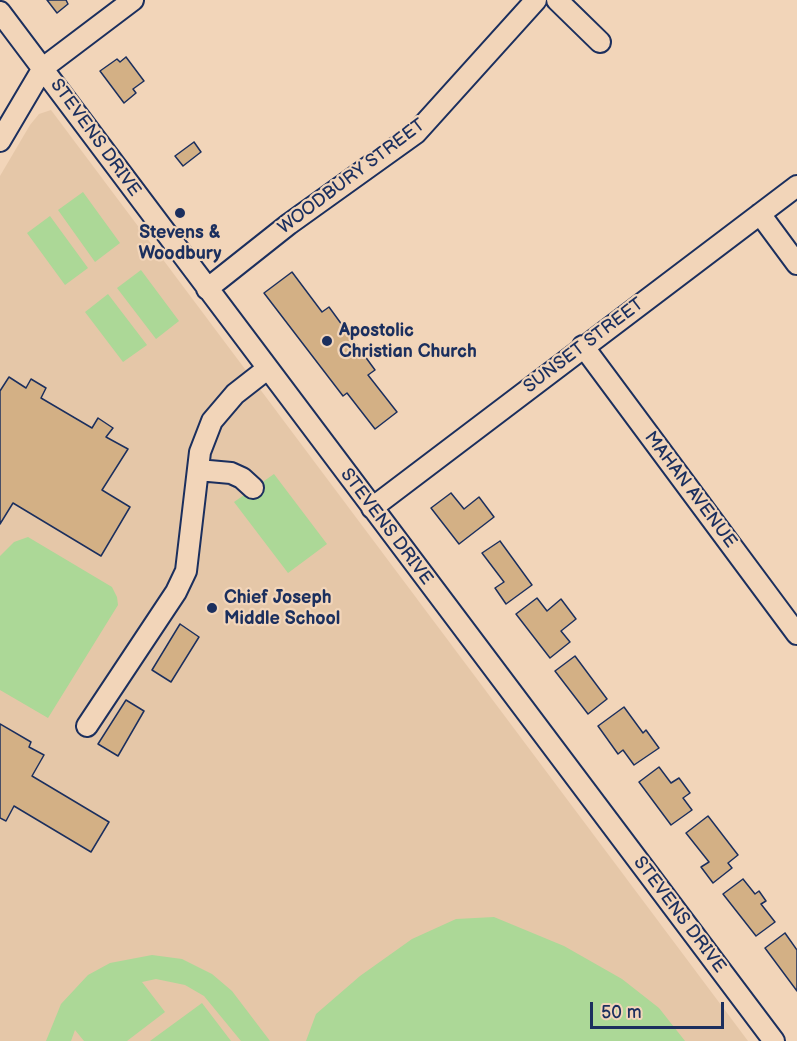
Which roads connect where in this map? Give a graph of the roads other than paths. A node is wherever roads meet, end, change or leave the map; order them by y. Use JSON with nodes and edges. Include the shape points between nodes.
{"nodes":[{"id":1,"x":134,"y":0,"type":"edge"},
{"id":2,"x":536,"y":0,"type":"edge"},
{"id":3,"x":557,"y":0,"type":"edge"},
{"id":4,"x":0,"y":12,"type":"edge"},
{"id":5,"x":600,"y":42,"type":"dead end"},
{"id":6,"x":43,"y":68,"type":"junction"},
{"id":7,"x":0,"y":141,"type":"edge"},
{"id":8,"x":797,"y":186,"type":"edge"},
{"id":9,"x":760,"y":214,"type":"junction"},
{"id":10,"x":797,"y":264,"type":"edge"},
{"id":11,"x":207,"y":289,"type":"junction"},
{"id":12,"x":584,"y":346,"type":"junction"},
{"id":13,"x":267,"y":369,"type":"junction"},
{"id":14,"x":198,"y":470,"type":"junction"},
{"id":15,"x":253,"y":488,"type":"dead end"},
{"id":16,"x":372,"y":508,"type":"junction"},
{"id":17,"x":797,"y":634,"type":"edge"},
{"id":18,"x":87,"y":726,"type":"dead end"},
{"id":19,"x":774,"y":1041,"type":"edge"}],
"edges":[{"from":1,"to":6,"type":"street"},
{"from":2,"to":11,"type":"street","name":"WOODBURY STREET","via":[[416,132]]},
{"from":3,"to":5,"type":"street"},
{"from":4,"to":6,"type":"street","name":"STEVENS DRIVE"},
{"from":6,"to":7,"type":"street"},
{"from":6,"to":11,"type":"street","name":"STEVENS DRIVE"},
{"from":8,"to":9,"type":"street","name":"SUNSET STREET"},
{"from":9,"to":10,"type":"street"},
{"from":9,"to":12,"type":"street","name":"SUNSET STREET"},
{"from":11,"to":13,"type":"street","name":"STEVENS DRIVE"},
{"from":12,"to":16,"type":"street","name":"SUNSET STREET"},
{"from":12,"to":17,"type":"street","name":"MAHAN AVENUE"},
{"from":13,"to":14,"type":"street","via":[[235,394],[212,421],[200,452]]},
{"from":13,"to":16,"type":"street","name":"STEVENS DRIVE"},
{"from":14,"to":15,"type":"street","via":[[231,473]]},
{"from":14,"to":18,"type":"street","via":[[186,572]]},
{"from":16,"to":19,"type":"street","name":"STEVENS DRIVE"}]}
